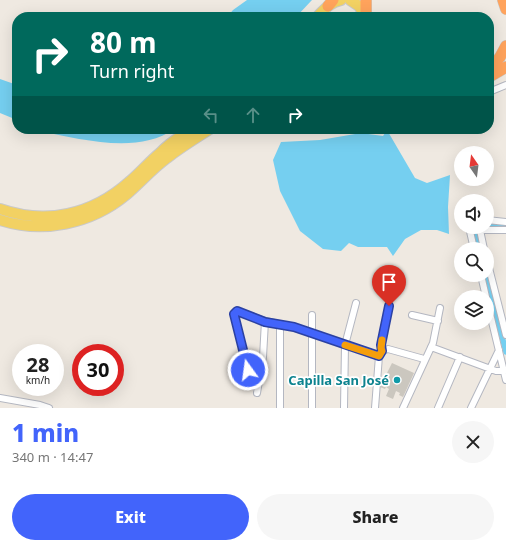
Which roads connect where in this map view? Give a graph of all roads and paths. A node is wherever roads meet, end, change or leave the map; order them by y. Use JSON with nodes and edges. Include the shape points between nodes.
{"nodes":[{"id":1,"x":341,"y":0,"type":"edge"},
{"id":2,"x":350,"y":0,"type":"edge"},
{"id":3,"x":366,"y":0,"type":"edge"},
{"id":4,"x":503,"y":0,"type":"edge"},
{"id":5,"x":330,"y":3,"type":"edge"},
{"id":6,"x":506,"y":9,"type":"edge"},
{"id":7,"x":322,"y":12,"type":"edge"},
{"id":8,"x":363,"y":12,"type":"edge"},
{"id":9,"x":366,"y":12,"type":"edge"},
{"id":10,"x":506,"y":46,"type":"edge"},
{"id":11,"x":494,"y":64,"type":"edge"},
{"id":12,"x":506,"y":67,"type":"edge"},
{"id":13,"x":494,"y":74,"type":"edge"},
{"id":14,"x":506,"y":85,"type":"edge"},
{"id":15,"x":494,"y":90,"type":"edge"},
{"id":16,"x":185,"y":134,"type":"edge"},
{"id":17,"x":203,"y":134,"type":"edge"},
{"id":18,"x":0,"y":209,"type":"edge"},
{"id":19,"x":0,"y":220,"type":"edge"},
{"id":20,"x":494,"y":221,"type":"edge"},
{"id":21,"x":506,"y":222,"type":"edge"},
{"id":22,"x":506,"y":230,"type":"edge"},
{"id":23,"x":483,"y":242,"type":"edge"},
{"id":24,"x":492,"y":282,"type":"edge"},
{"id":25,"x":356,"y":302,"type":"dead end"},
{"id":26,"x":389,"y":306,"type":"dead end"},
{"id":27,"x":506,"y":307,"type":"edge"},
{"id":28,"x":440,"y":308,"type":"dead end"},
{"id":29,"x":499,"y":309,"type":"junction"},
{"id":30,"x":312,"y":315,"type":"dead end"},
{"id":31,"x":412,"y":315,"type":"dead end"},
{"id":32,"x":438,"y":320,"type":"junction"},
{"id":33,"x":265,"y":322,"type":"junction"},
{"id":34,"x":280,"y":324,"type":"junction"},
{"id":35,"x":494,"y":330,"type":"edge"},
{"id":36,"x":312,"y":334,"type":"junction"},
{"id":37,"x":506,"y":336,"type":"edge"},
{"id":38,"x":345,"y":345,"type":"junction"},
{"id":39,"x":431,"y":347,"type":"junction"},
{"id":40,"x":499,"y":350,"type":"junction"},
{"id":41,"x":380,"y":353,"type":"junction"},
{"id":42,"x":460,"y":357,"type":"junction"},
{"id":43,"x":424,"y":359,"type":"junction"},
{"id":44,"x":489,"y":368,"type":"junction"},
{"id":45,"x":504,"y":372,"type":"junction"},
{"id":46,"x":506,"y":380,"type":"edge"},
{"id":47,"x":0,"y":398,"type":"edge"},
{"id":48,"x":49,"y":408,"type":"edge"},
{"id":49,"x":280,"y":408,"type":"edge"},
{"id":50,"x":312,"y":408,"type":"edge"},
{"id":51,"x":344,"y":408,"type":"edge"},
{"id":52,"x":375,"y":408,"type":"edge"},
{"id":53,"x":403,"y":408,"type":"edge"},
{"id":54,"x":438,"y":408,"type":"edge"},
{"id":55,"x":471,"y":408,"type":"edge"}],
"edges":[{"from":1,"to":5,"type":"main road"},
{"from":2,"to":8,"type":"main road"},
{"from":3,"to":9,"type":"highway"},
{"from":4,"to":6,"type":"highway"},
{"from":5,"to":7,"type":"main road"},
{"from":10,"to":11,"type":"highway"},
{"from":12,"to":13,"type":"highway"},
{"from":14,"to":15,"type":"street"},
{"from":16,"to":18,"type":"main road","via":[[160,152],[120,190],[89,207],[50,217],[24,216]]},
{"from":17,"to":19,"type":"main road","via":[[167,158],[116,203],[86,218],[69,224],[45,227],[19,225]]},
{"from":20,"to":21,"type":"street"},
{"from":22,"to":23,"type":"street","via":[[480,230]]},
{"from":24,"to":29,"type":"street"},
{"from":25,"to":38,"type":"street"},
{"from":26,"to":41,"type":"street"},
{"from":27,"to":29,"type":"street"},
{"from":28,"to":32,"type":"street"},
{"from":29,"to":37,"type":"street"},
{"from":30,"to":36,"type":"street"},
{"from":31,"to":32,"type":"street"},
{"from":32,"to":39,"type":"street"},
{"from":33,"to":33,"type":"street","via":[[237,311],[234,314],[251,384],[257,390],[263,357]]},
{"from":33,"to":34,"type":"street"},
{"from":34,"to":36,"type":"street"},
{"from":34,"to":49,"type":"street"},
{"from":35,"to":40,"type":"street"},
{"from":36,"to":38,"type":"street"},
{"from":36,"to":50,"type":"street"},
{"from":38,"to":41,"type":"street"},
{"from":38,"to":51,"type":"street"},
{"from":39,"to":42,"type":"street"},
{"from":39,"to":43,"type":"street"},
{"from":40,"to":44,"type":"street"},
{"from":40,"to":45,"type":"street"},
{"from":41,"to":43,"type":"street","via":[[388,350]]},
{"from":41,"to":52,"type":"street"},
{"from":42,"to":44,"type":"street"},
{"from":42,"to":54,"type":"street"},
{"from":43,"to":53,"type":"street"},
{"from":44,"to":45,"type":"street"},
{"from":44,"to":55,"type":"street"},
{"from":45,"to":46,"type":"street"},
{"from":47,"to":48,"type":"street"}]}
